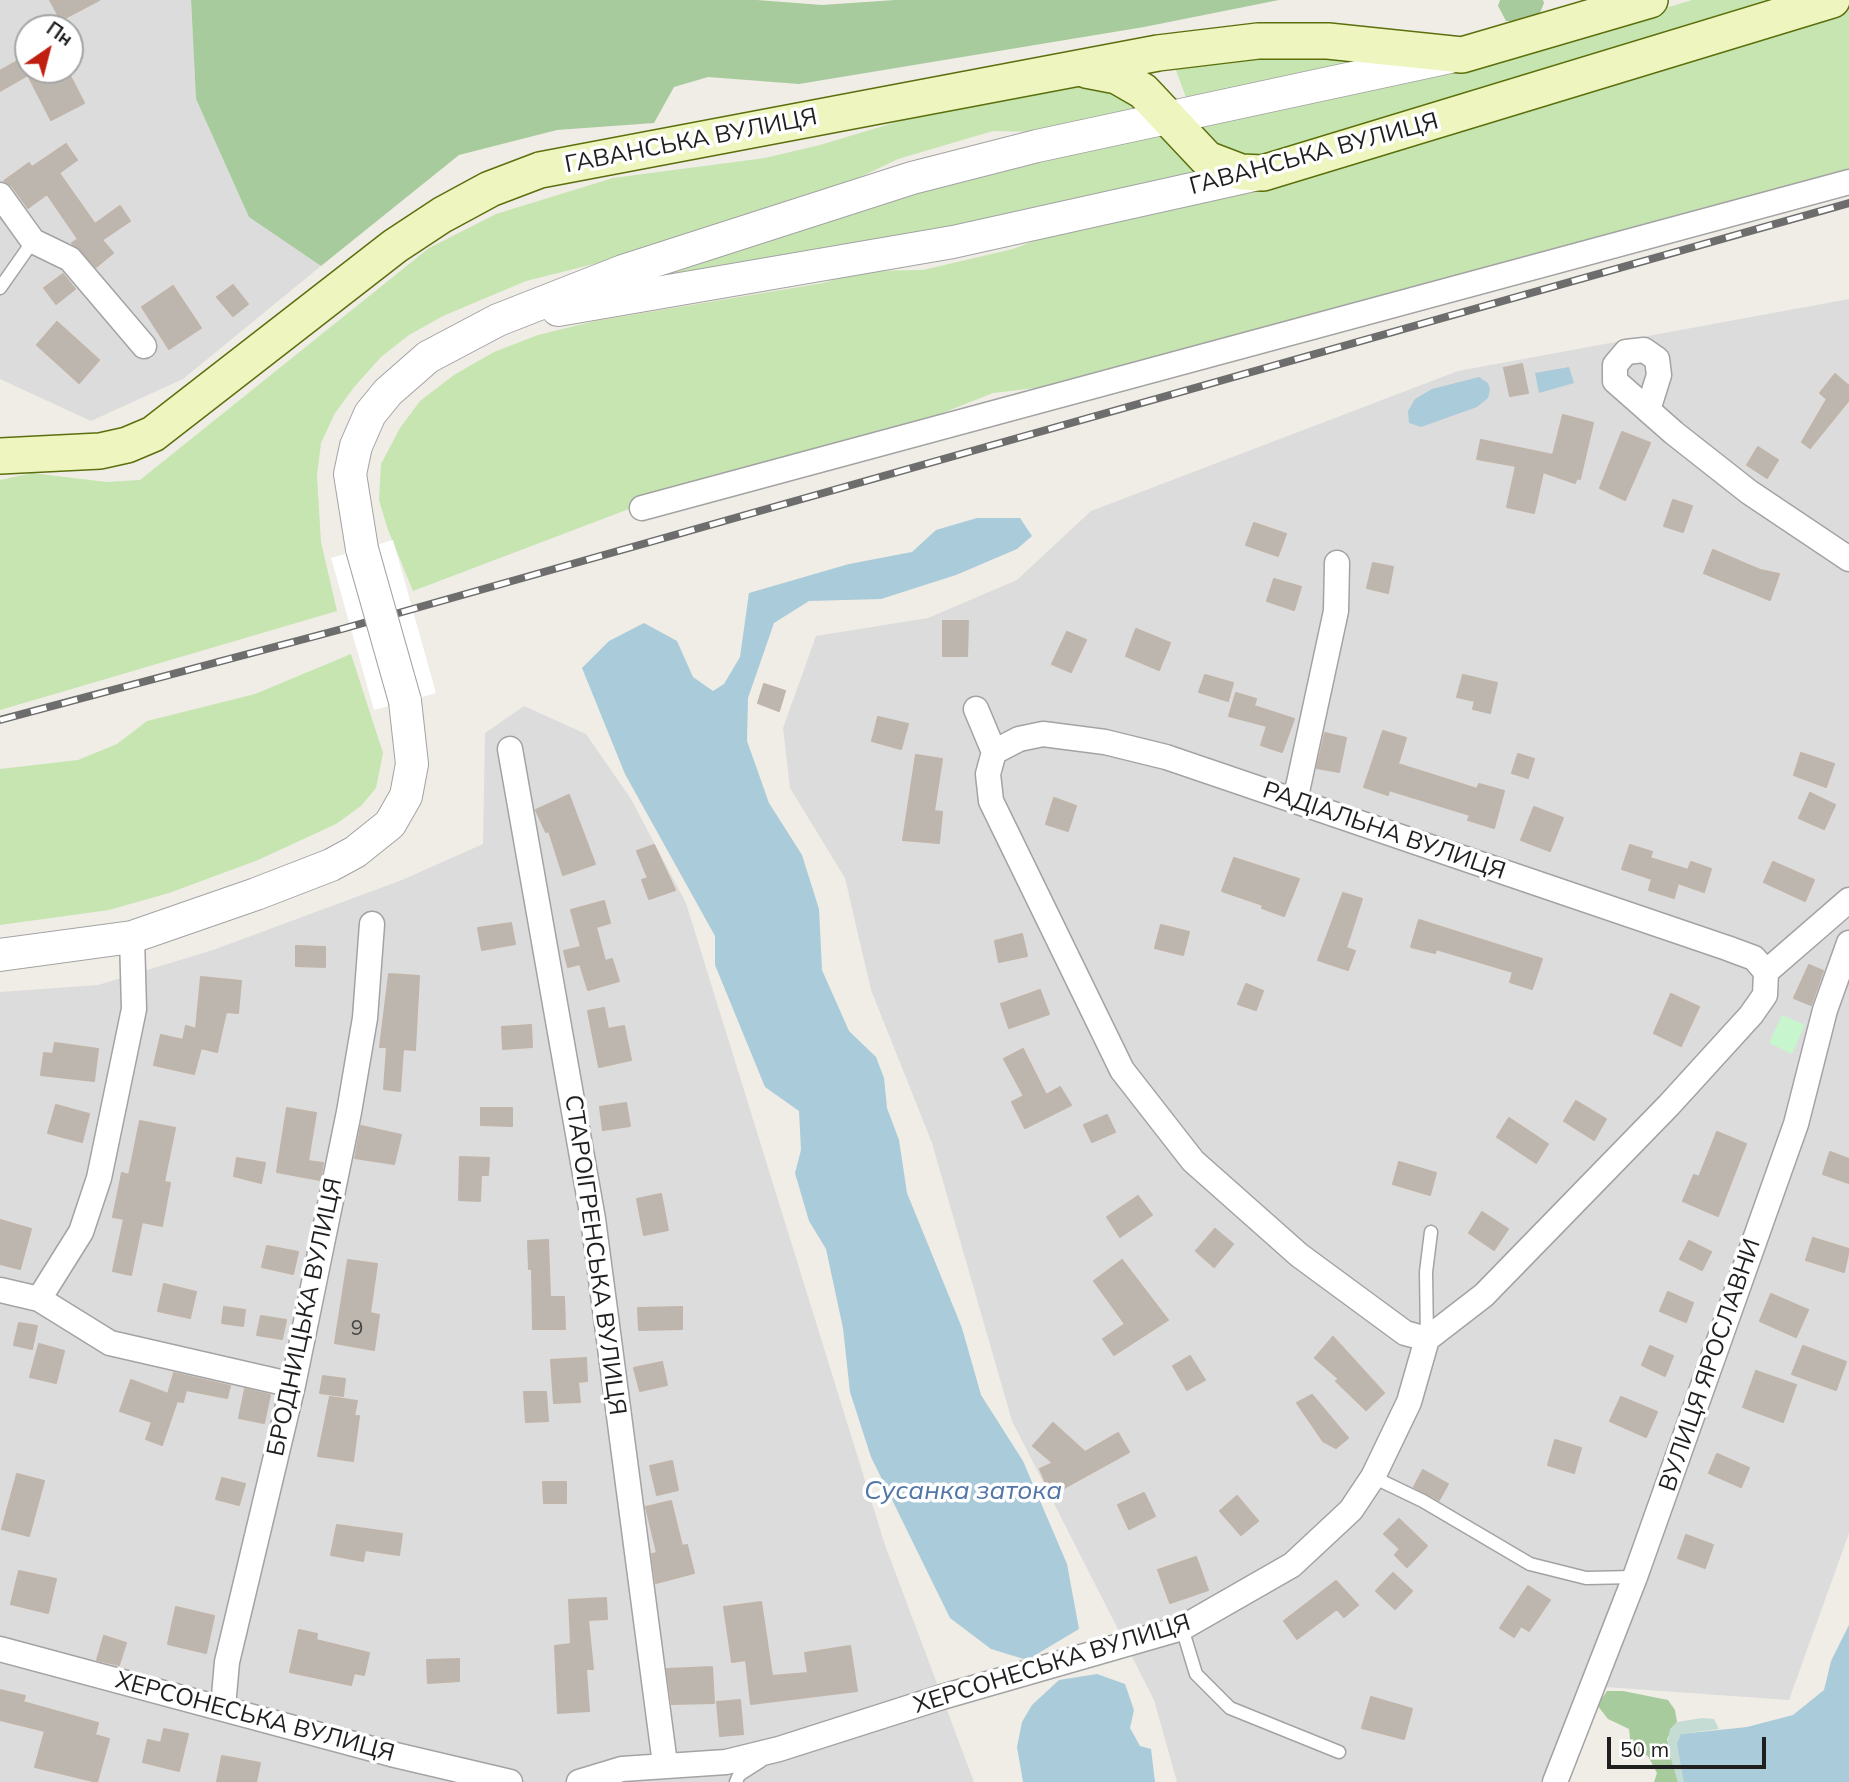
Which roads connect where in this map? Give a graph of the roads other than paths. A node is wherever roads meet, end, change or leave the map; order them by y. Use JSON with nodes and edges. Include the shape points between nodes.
{"nodes":[{"id":1,"x":1650,"y":0,"type":"edge"},
{"id":2,"x":1832,"y":0,"type":"edge"},
{"id":3,"x":1462,"y":55,"type":"junction"},
{"id":4,"x":1080,"y":69,"type":"junction"},
{"id":5,"x":1169,"y":117,"type":"junction"},
{"id":6,"x":1263,"y":173,"type":"junction"},
{"id":7,"x":1849,"y":182,"type":"edge"},
{"id":8,"x":0,"y":195,"type":"edge"},
{"id":9,"x":33,"y":241,"type":"junction"},
{"id":10,"x":0,"y":288,"type":"edge"},
{"id":11,"x":498,"y":320,"type":"junction"},
{"id":12,"x":144,"y":346,"type":"dead end"},
{"id":13,"x":1648,"y":410,"type":"dead end"},
{"id":14,"x":0,"y":456,"type":"edge"},
{"id":15,"x":642,"y":508,"type":"dead end"},
{"id":16,"x":1849,"y":559,"type":"edge"},
{"id":17,"x":1337,"y":563,"type":"dead end"},
{"id":18,"x":976,"y":709,"type":"dead end"},
{"id":19,"x":510,"y":749,"type":"dead end"},
{"id":20,"x":994,"y":752,"type":"junction"},
{"id":21,"x":1295,"y":801,"type":"junction"},
{"id":22,"x":1849,"y":900,"type":"edge"},
{"id":23,"x":372,"y":924,"type":"dead end"},
{"id":24,"x":132,"y":937,"type":"junction"},
{"id":25,"x":1849,"y":943,"type":"edge"},
{"id":26,"x":0,"y":955,"type":"edge"},
{"id":27,"x":1766,"y":972,"type":"junction"},
{"id":28,"x":1431,"y":1232,"type":"dead end"},
{"id":29,"x":0,"y":1290,"type":"edge"},
{"id":30,"x":40,"y":1299,"type":"junction"},
{"id":31,"x":1427,"y":1339,"type":"junction"},
{"id":32,"x":293,"y":1385,"type":"junction"},
{"id":33,"x":1373,"y":1477,"type":"junction"},
{"id":34,"x":1635,"y":1577,"type":"junction"},
{"id":35,"x":1182,"y":1628,"type":"junction"},
{"id":36,"x":0,"y":1649,"type":"edge"},
{"id":37,"x":223,"y":1707,"type":"junction"},
{"id":38,"x":779,"y":1749,"type":"junction"},
{"id":39,"x":1339,"y":1752,"type":"dead end"},
{"id":40,"x":665,"y":1764,"type":"junction"},
{"id":41,"x":510,"y":1782,"type":"edge"},
{"id":42,"x":579,"y":1782,"type":"edge"},
{"id":43,"x":736,"y":1782,"type":"edge"},
{"id":44,"x":1555,"y":1782,"type":"edge"}],
"edges":[{"from":1,"to":3,"type":"main road","name":"ГАВАНСЬКА ВУЛИЦЯ"},
{"from":2,"to":6,"type":"main road","name":"ГАВАНСЬКА ВУЛИЦЯ"},
{"from":3,"to":4,"type":"main road","name":"ГАВАНСЬКА ВУЛИЦЯ","via":[[1328,41],[1258,41],[1158,53]]},
{"from":3,"to":5,"type":"street","name":"ГАВАНСЬКА ВУЛИЦЯ"},
{"from":4,"to":5,"type":"main road","via":[[1131,83]]},
{"from":4,"to":14,"type":"main road","name":"ГАВАНСЬКА ВУЛИЦЯ","via":[[540,170],[490,189],[395,246],[153,434],[100,451]]},
{"from":5,"to":6,"type":"main road","via":[[1207,159],[1241,172]]},
{"from":5,"to":11,"type":"street","name":"ГАВАНСЬКА ВУЛИЦЯ","via":[[912,177],[624,271]]},
{"from":6,"to":11,"type":"street","name":"ГАВАНСЬКА ВУЛИЦЯ","via":[[953,242]]},
{"from":7,"to":15,"type":"street"},
{"from":8,"to":9,"type":"street"},
{"from":9,"to":10,"type":"lane"},
{"from":9,"to":12,"type":"street","via":[[71,259]]},
{"from":11,"to":24,"type":"street","name":"ГАВАНСЬКА ВУЛИЦЯ","bridge":true,"via":[[428,357],[388,392],[370,414],[350,474],[362,549],[405,701],[412,742],[410,783],[401,809],[377,836],[331,865]]},
{"from":13,"to":16,"type":"street","via":[[1749,492]]},
{"from":17,"to":21,"type":"street","via":[[1336,611]]},
{"from":18,"to":20,"type":"street"},
{"from":19,"to":40,"type":"street","name":"СТАРОІГРЕНСЬКА ВУЛИЦЯ","via":[[593,1219]]},
{"from":20,"to":21,"type":"street","name":"РАДІАЛЬНА ВУЛИЦЯ","via":[[1019,739],[1043,734],[1105,742],[1166,757]]},
{"from":20,"to":31,"type":"street","via":[[988,775],[990,801],[1122,1070],[1193,1161],[1320,1270],[1405,1332]]},
{"from":21,"to":27,"type":"street","name":"РАДІАЛЬНА ВУЛИЦЯ","via":[[1727,948],[1754,958]]},
{"from":22,"to":27,"type":"street"},
{"from":23,"to":32,"type":"street","name":"БРОДНИЦЬКА ВУЛИЦЯ","via":[[356,1072]]},
{"from":24,"to":26,"type":"street","name":"ГАВАНСЬКА ВУЛИЦЯ"},
{"from":24,"to":30,"type":"street","via":[[134,1009],[99,1178],[81,1233]]},
{"from":25,"to":34,"type":"street","name":"ВУЛИЦЯ ЯРОСЛАВНИ","via":[[1825,1010],[1796,1124]]},
{"from":27,"to":31,"type":"street","via":[[1765,995],[1751,1015],[1669,1105],[1484,1295]]},
{"from":28,"to":31,"type":"lane","via":[[1426,1272]]},
{"from":29,"to":30,"type":"street"},
{"from":30,"to":32,"type":"street","via":[[110,1343]]},
{"from":31,"to":33,"type":"street","name":"ХЕРСОНЕСЬКА ВУЛИЦЯ","via":[[1409,1402]]},
{"from":32,"to":37,"type":"street","name":"БРОДНИЦЬКА ВУЛИЦЯ","via":[[227,1662]]},
{"from":33,"to":34,"type":"lane","via":[[1530,1564],[1586,1578]]},
{"from":33,"to":35,"type":"street","name":"ХЕРСОНЕСЬКА ВУЛИЦЯ","via":[[1351,1510],[1292,1566]]},
{"from":34,"to":44,"type":"street","name":"ВУЛИЦЯ ЯРОСЛАВНИ"},
{"from":35,"to":38,"type":"street","name":"ХЕРСОНЕСЬКА ВУЛИЦЯ"},
{"from":35,"to":39,"type":"lane","via":[[1196,1674],[1230,1708]]},
{"from":36,"to":37,"type":"street","name":"ХЕРСОНЕСЬКА ВУЛИЦЯ"},
{"from":37,"to":41,"type":"street","name":"ХЕРСОНЕСЬКА ВУЛИЦЯ","via":[[403,1758]]},
{"from":38,"to":40,"type":"street","name":"ХЕРСОНЕСЬКА ВУЛИЦЯ","via":[[726,1762]]},
{"from":38,"to":43,"type":"lane","via":[[738,1775]]},
{"from":40,"to":42,"type":"street","name":"ХЕРСОНЕСЬКА ВУЛИЦЯ","via":[[622,1769]]}]}
